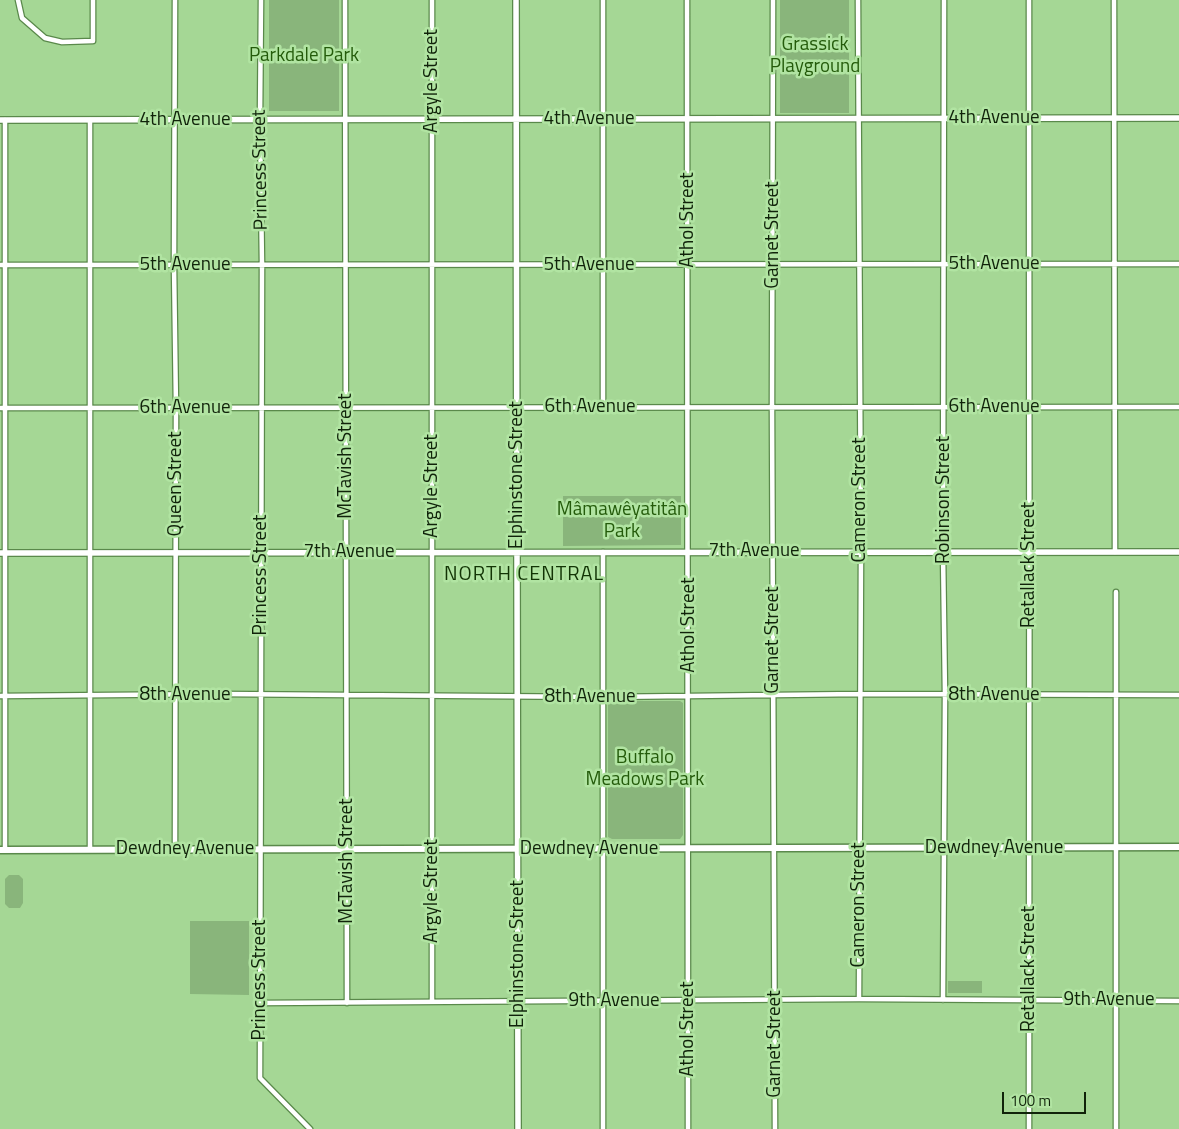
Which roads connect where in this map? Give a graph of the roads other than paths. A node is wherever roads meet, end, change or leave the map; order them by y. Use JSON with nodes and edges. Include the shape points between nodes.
{"nodes":[{"id":1,"x":18,"y":0,"type":"edge"},
{"id":2,"x":93,"y":0,"type":"edge"},
{"id":3,"x":175,"y":0,"type":"edge"},
{"id":4,"x":261,"y":0,"type":"edge"},
{"id":5,"x":345,"y":0,"type":"edge"},
{"id":6,"x":432,"y":0,"type":"edge"},
{"id":7,"x":516,"y":0,"type":"edge"},
{"id":8,"x":603,"y":0,"type":"edge"},
{"id":9,"x":687,"y":0,"type":"edge"},
{"id":10,"x":773,"y":0,"type":"edge"},
{"id":11,"x":858,"y":0,"type":"edge"},
{"id":12,"x":944,"y":0,"type":"edge"},
{"id":13,"x":1030,"y":0,"type":"edge"},
{"id":14,"x":1114,"y":0,"type":"edge"},
{"id":15,"x":1030,"y":118,"type":"junction"},
{"id":16,"x":1114,"y":118,"type":"junction"},
{"id":17,"x":1179,"y":118,"type":"edge"},
{"id":18,"x":432,"y":119,"type":"junction"},
{"id":19,"x":516,"y":119,"type":"junction"},
{"id":20,"x":603,"y":119,"type":"junction"},
{"id":21,"x":688,"y":119,"type":"junction"},
{"id":22,"x":773,"y":119,"type":"junction"},
{"id":23,"x":858,"y":119,"type":"junction"},
{"id":24,"x":944,"y":119,"type":"junction"},
{"id":25,"x":2,"y":120,"type":"edge"},
{"id":26,"x":90,"y":120,"type":"junction"},
{"id":27,"x":176,"y":120,"type":"junction"},
{"id":28,"x":260,"y":120,"type":"junction"},
{"id":29,"x":345,"y":120,"type":"junction"},
{"id":30,"x":346,"y":264,"type":"junction"},
{"id":31,"x":688,"y":264,"type":"junction"},
{"id":32,"x":858,"y":264,"type":"junction"},
{"id":33,"x":944,"y":264,"type":"junction"},
{"id":34,"x":1029,"y":264,"type":"junction"},
{"id":35,"x":1115,"y":264,"type":"junction"},
{"id":36,"x":1179,"y":264,"type":"edge"},
{"id":37,"x":2,"y":265,"type":"edge"},
{"id":38,"x":91,"y":265,"type":"junction"},
{"id":39,"x":174,"y":265,"type":"junction"},
{"id":40,"x":262,"y":265,"type":"junction"},
{"id":41,"x":432,"y":265,"type":"junction"},
{"id":42,"x":517,"y":265,"type":"junction"},
{"id":43,"x":603,"y":265,"type":"junction"},
{"id":44,"x":772,"y":265,"type":"junction"},
{"id":45,"x":688,"y":407,"type":"junction"},
{"id":46,"x":772,"y":407,"type":"junction"},
{"id":47,"x":860,"y":407,"type":"junction"},
{"id":48,"x":944,"y":407,"type":"junction"},
{"id":49,"x":1029,"y":407,"type":"junction"},
{"id":50,"x":1115,"y":407,"type":"junction"},
{"id":51,"x":1179,"y":407,"type":"edge"},
{"id":52,"x":2,"y":408,"type":"edge"},
{"id":53,"x":90,"y":408,"type":"junction"},
{"id":54,"x":176,"y":408,"type":"junction"},
{"id":55,"x":261,"y":408,"type":"junction"},
{"id":56,"x":346,"y":408,"type":"junction"},
{"id":57,"x":432,"y":408,"type":"junction"},
{"id":58,"x":517,"y":408,"type":"junction"},
{"id":59,"x":603,"y":408,"type":"junction"},
{"id":60,"x":773,"y":551,"type":"junction"},
{"id":61,"x":861,"y":551,"type":"junction"},
{"id":62,"x":90,"y":552,"type":"junction"},
{"id":63,"x":432,"y":552,"type":"junction"},
{"id":64,"x":516,"y":552,"type":"junction"},
{"id":65,"x":603,"y":552,"type":"junction"},
{"id":66,"x":689,"y":552,"type":"junction"},
{"id":67,"x":943,"y":552,"type":"junction"},
{"id":68,"x":1028,"y":552,"type":"junction"},
{"id":69,"x":1115,"y":552,"type":"junction"},
{"id":70,"x":1179,"y":552,"type":"edge"},
{"id":71,"x":2,"y":553,"type":"edge"},
{"id":72,"x":176,"y":553,"type":"junction"},
{"id":73,"x":261,"y":553,"type":"junction"},
{"id":74,"x":346,"y":553,"type":"junction"},
{"id":75,"x":1116,"y":592,"type":"dead end"},
{"id":76,"x":261,"y":694,"type":"junction"},
{"id":77,"x":860,"y":694,"type":"junction"},
{"id":78,"x":1029,"y":694,"type":"junction"},
{"id":79,"x":91,"y":695,"type":"junction"},
{"id":80,"x":175,"y":695,"type":"junction"},
{"id":81,"x":348,"y":695,"type":"junction"},
{"id":82,"x":945,"y":695,"type":"junction"},
{"id":83,"x":1116,"y":695,"type":"junction"},
{"id":84,"x":1179,"y":695,"type":"edge"},
{"id":85,"x":3,"y":696,"type":"edge"},
{"id":86,"x":432,"y":696,"type":"junction"},
{"id":87,"x":518,"y":696,"type":"junction"},
{"id":88,"x":688,"y":696,"type":"junction"},
{"id":89,"x":773,"y":696,"type":"junction"},
{"id":90,"x":603,"y":697,"type":"junction"},
{"id":91,"x":1179,"y":847,"type":"edge"},
{"id":92,"x":860,"y":848,"type":"junction"},
{"id":93,"x":943,"y":848,"type":"junction"},
{"id":94,"x":1030,"y":848,"type":"junction"},
{"id":95,"x":1115,"y":848,"type":"junction"},
{"id":96,"x":90,"y":849,"type":"junction"},
{"id":97,"x":175,"y":849,"type":"junction"},
{"id":98,"x":260,"y":849,"type":"junction"},
{"id":99,"x":346,"y":849,"type":"junction"},
{"id":100,"x":432,"y":849,"type":"junction"},
{"id":101,"x":518,"y":849,"type":"junction"},
{"id":102,"x":688,"y":849,"type":"junction"},
{"id":103,"x":774,"y":849,"type":"junction"},
{"id":104,"x":3,"y":850,"type":"edge"},
{"id":105,"x":602,"y":850,"type":"junction"},
{"id":106,"x":859,"y":999,"type":"junction"},
{"id":107,"x":604,"y":1000,"type":"junction"},
{"id":108,"x":688,"y":1000,"type":"junction"},
{"id":109,"x":775,"y":1000,"type":"junction"},
{"id":110,"x":943,"y":1000,"type":"junction"},
{"id":111,"x":1029,"y":1000,"type":"junction"},
{"id":112,"x":1116,"y":1000,"type":"junction"},
{"id":113,"x":1179,"y":1001,"type":"edge"},
{"id":114,"x":432,"y":1002,"type":"junction"},
{"id":115,"x":518,"y":1002,"type":"junction"},
{"id":116,"x":260,"y":1003,"type":"junction"},
{"id":117,"x":347,"y":1003,"type":"junction"},
{"id":118,"x":310,"y":1129,"type":"edge"},
{"id":119,"x":518,"y":1129,"type":"edge"},
{"id":120,"x":603,"y":1129,"type":"edge"},
{"id":121,"x":688,"y":1129,"type":"edge"},
{"id":122,"x":775,"y":1129,"type":"edge"},
{"id":123,"x":1029,"y":1129,"type":"edge"},
{"id":124,"x":1116,"y":1129,"type":"edge"}],
"edges":[{"from":1,"to":2,"type":"street","via":[[22,18],[45,38],[62,42],[93,41]]},
{"from":3,"to":27,"type":"street","name":"Queen Street"},
{"from":4,"to":28,"type":"street","name":"Princess Street"},
{"from":5,"to":29,"type":"street","name":"McTavish Street"},
{"from":6,"to":18,"type":"street","name":"Argyle Street"},
{"from":7,"to":19,"type":"street","name":"Elphinstone Street"},
{"from":8,"to":20,"type":"street"},
{"from":9,"to":21,"type":"street","name":"Athol Street"},
{"from":10,"to":22,"type":"street","name":"Garnet Street"},
{"from":11,"to":23,"type":"street","name":"Cameron Street"},
{"from":12,"to":24,"type":"street","name":"Robinson Street"},
{"from":13,"to":15,"type":"street","name":"Retallack Street"},
{"from":14,"to":16,"type":"street"},
{"from":15,"to":16,"type":"street","name":"4th Avenue"},
{"from":15,"to":24,"type":"street","name":"4th Avenue"},
{"from":15,"to":34,"type":"street","name":"Retallack Street"},
{"from":16,"to":17,"type":"street","name":"4th Avenue"},
{"from":16,"to":35,"type":"street"},
{"from":18,"to":19,"type":"street","name":"4th Avenue"},
{"from":18,"to":29,"type":"street","name":"4th Avenue"},
{"from":18,"to":41,"type":"street","name":"Argyle Street"},
{"from":19,"to":20,"type":"street","name":"4th Avenue"},
{"from":19,"to":42,"type":"street","name":"Elphinstone Street"},
{"from":20,"to":21,"type":"street","name":"4th Avenue"},
{"from":20,"to":43,"type":"street"},
{"from":21,"to":22,"type":"street","name":"4th Avenue"},
{"from":21,"to":31,"type":"street","name":"Athol Street"},
{"from":22,"to":23,"type":"street","name":"4th Avenue"},
{"from":22,"to":44,"type":"street","name":"Garnet Street"},
{"from":23,"to":24,"type":"street","name":"4th Avenue"},
{"from":23,"to":32,"type":"street","name":"Cameron Street"},
{"from":24,"to":33,"type":"street","name":"Robinson Street"},
{"from":25,"to":26,"type":"street","name":"4th Avenue"},
{"from":25,"to":37,"type":"street"},
{"from":26,"to":27,"type":"street","name":"4th Avenue"},
{"from":26,"to":38,"type":"street"},
{"from":27,"to":28,"type":"street","name":"4th Avenue"},
{"from":27,"to":39,"type":"street","name":"Queen Street"},
{"from":28,"to":29,"type":"street","name":"4th Avenue"},
{"from":28,"to":40,"type":"street","name":"Princess Street"},
{"from":29,"to":30,"type":"street","name":"McTavish Street"},
{"from":30,"to":40,"type":"street","name":"5th Avenue"},
{"from":30,"to":41,"type":"street","name":"5th Avenue"},
{"from":30,"to":56,"type":"street","name":"McTavish Street"},
{"from":31,"to":43,"type":"street","name":"5th Avenue"},
{"from":31,"to":44,"type":"street","name":"5th Avenue"},
{"from":31,"to":45,"type":"street","name":"Athol Street"},
{"from":32,"to":33,"type":"street","name":"5th Avenue"},
{"from":32,"to":44,"type":"street","name":"5th Avenue"},
{"from":32,"to":47,"type":"street","name":"Cameron Street"},
{"from":33,"to":34,"type":"street","name":"5th Avenue"},
{"from":33,"to":48,"type":"street","name":"Robinson Street"},
{"from":34,"to":35,"type":"street","name":"5th Avenue"},
{"from":34,"to":49,"type":"street","name":"Retallack Street"},
{"from":35,"to":36,"type":"street","name":"5th Avenue"},
{"from":35,"to":50,"type":"street"},
{"from":37,"to":38,"type":"street","name":"5th Avenue"},
{"from":37,"to":52,"type":"street"},
{"from":38,"to":39,"type":"street","name":"5th Avenue"},
{"from":38,"to":53,"type":"street"},
{"from":39,"to":40,"type":"street","name":"5th Avenue"},
{"from":39,"to":54,"type":"street","name":"Queen Street"},
{"from":40,"to":55,"type":"street","name":"Princess Street"},
{"from":41,"to":42,"type":"street","name":"5th Avenue"},
{"from":41,"to":57,"type":"street","name":"Argyle Street"},
{"from":42,"to":43,"type":"street","name":"5th Avenue"},
{"from":42,"to":58,"type":"street","name":"Elphinstone Street"},
{"from":43,"to":59,"type":"street"},
{"from":44,"to":46,"type":"street","name":"Garnet Street"},
{"from":45,"to":46,"type":"street","name":"6th Avenue"},
{"from":45,"to":59,"type":"street","name":"6th Avenue"},
{"from":45,"to":66,"type":"street","name":"Athol Street"},
{"from":46,"to":47,"type":"street","name":"6th Avenue"},
{"from":46,"to":60,"type":"street","name":"Garnet Street"},
{"from":47,"to":48,"type":"street","name":"6th Avenue"},
{"from":47,"to":61,"type":"street","name":"Cameron Street"},
{"from":48,"to":49,"type":"street","name":"6th Avenue"},
{"from":48,"to":67,"type":"street","name":"Robinson Street"},
{"from":49,"to":50,"type":"street","name":"6th Avenue"},
{"from":49,"to":68,"type":"street","name":"Retallack Street"},
{"from":50,"to":51,"type":"street","name":"6th Avenue"},
{"from":50,"to":69,"type":"street"},
{"from":52,"to":53,"type":"street","name":"6th Avenue"},
{"from":52,"to":71,"type":"street"},
{"from":53,"to":54,"type":"street","name":"6th Avenue"},
{"from":53,"to":62,"type":"street"},
{"from":54,"to":55,"type":"street","name":"6th Avenue"},
{"from":54,"to":72,"type":"street","name":"Queen Street"},
{"from":55,"to":56,"type":"street","name":"6th Avenue"},
{"from":55,"to":73,"type":"street","name":"Princess Street"},
{"from":56,"to":57,"type":"street","name":"6th Avenue"},
{"from":56,"to":74,"type":"street","name":"McTavish Street"},
{"from":57,"to":58,"type":"street","name":"6th Avenue"},
{"from":57,"to":63,"type":"street","name":"Argyle Street"},
{"from":58,"to":59,"type":"street","name":"6th Avenue"},
{"from":58,"to":64,"type":"street","name":"Elphinstone Street"},
{"from":60,"to":61,"type":"street","name":"7th Avenue"},
{"from":60,"to":66,"type":"street","name":"7th Avenue"},
{"from":60,"to":89,"type":"street","name":"Garnet Street"},
{"from":61,"to":67,"type":"street","name":"7th Avenue"},
{"from":61,"to":77,"type":"street","name":"Cameron Street"},
{"from":62,"to":71,"type":"street","name":"7th Avenue"},
{"from":62,"to":72,"type":"street","name":"7th Avenue"},
{"from":62,"to":79,"type":"street"},
{"from":63,"to":64,"type":"street","name":"7th Avenue"},
{"from":63,"to":74,"type":"street","name":"7th Avenue"},
{"from":63,"to":86,"type":"street","name":"Argyle Street"},
{"from":64,"to":65,"type":"street","name":"7th Avenue"},
{"from":64,"to":87,"type":"street","name":"Elphinstone Street"},
{"from":65,"to":66,"type":"street","name":"7th Avenue"},
{"from":65,"to":90,"type":"street"},
{"from":66,"to":88,"type":"street","name":"Athol Street"},
{"from":67,"to":68,"type":"street","name":"7th Avenue"},
{"from":67,"to":82,"type":"street","name":"Robinson Street"},
{"from":68,"to":69,"type":"street","name":"7th Avenue"},
{"from":68,"to":78,"type":"street","name":"Retallack Street"},
{"from":69,"to":70,"type":"street","name":"7th Avenue"},
{"from":71,"to":85,"type":"street"},
{"from":72,"to":73,"type":"street","name":"7th Avenue"},
{"from":72,"to":80,"type":"street","name":"Queen Street"},
{"from":73,"to":74,"type":"street","name":"7th Avenue"},
{"from":73,"to":76,"type":"street","name":"Princess Street"},
{"from":74,"to":81,"type":"street","name":"McTavish Street"},
{"from":75,"to":83,"type":"street"},
{"from":76,"to":80,"type":"street","name":"8th Avenue"},
{"from":76,"to":81,"type":"street","name":"8th Avenue"},
{"from":76,"to":98,"type":"street","name":"Princess Street"},
{"from":77,"to":82,"type":"street","name":"8th Avenue"},
{"from":77,"to":89,"type":"street","name":"8th Avenue"},
{"from":77,"to":92,"type":"street","name":"Cameron Street"},
{"from":78,"to":82,"type":"street","name":"8th Avenue"},
{"from":78,"to":83,"type":"street","name":"8th Avenue"},
{"from":78,"to":94,"type":"street","name":"Retallack Street"},
{"from":79,"to":80,"type":"street","name":"8th Avenue"},
{"from":79,"to":85,"type":"street","name":"8th Avenue"},
{"from":79,"to":96,"type":"street"},
{"from":80,"to":97,"type":"street","name":"Queen Street"},
{"from":81,"to":86,"type":"street","name":"8th Avenue"},
{"from":81,"to":99,"type":"street","name":"McTavish Street"},
{"from":82,"to":93,"type":"street","name":"Robinson Street"},
{"from":83,"to":84,"type":"street","name":"8th Avenue"},
{"from":83,"to":95,"type":"street"},
{"from":85,"to":104,"type":"street"},
{"from":86,"to":87,"type":"street","name":"8th Avenue"},
{"from":86,"to":100,"type":"street","name":"Argyle Street"},
{"from":87,"to":90,"type":"street","name":"8th Avenue"},
{"from":87,"to":101,"type":"street","name":"Elphinstone Street"},
{"from":88,"to":89,"type":"street","name":"8th Avenue"},
{"from":88,"to":90,"type":"street","name":"8th Avenue"},
{"from":88,"to":102,"type":"street","name":"Athol Street"},
{"from":89,"to":103,"type":"street","name":"Garnet Street"},
{"from":90,"to":105,"type":"street"},
{"from":91,"to":95,"type":"main road","name":"Dewdney Avenue"},
{"from":92,"to":93,"type":"main road","name":"Dewdney Avenue"},
{"from":92,"to":103,"type":"main road","name":"Dewdney Avenue"},
{"from":92,"to":106,"type":"street","name":"Cameron Street"},
{"from":93,"to":94,"type":"main road","name":"Dewdney Avenue"},
{"from":93,"to":110,"type":"street","name":"Robinson Street"},
{"from":94,"to":95,"type":"main road","name":"Dewdney Avenue"},
{"from":94,"to":111,"type":"street","name":"Retallack Street"},
{"from":95,"to":112,"type":"street"},
{"from":96,"to":97,"type":"main road","name":"Dewdney Avenue"},
{"from":96,"to":104,"type":"main road","name":"Dewdney Avenue"},
{"from":97,"to":98,"type":"main road","name":"Dewdney Avenue"},
{"from":98,"to":99,"type":"main road","name":"Dewdney Avenue"},
{"from":98,"to":116,"type":"street","name":"Princess Street"},
{"from":99,"to":100,"type":"main road","name":"Dewdney Avenue"},
{"from":99,"to":117,"type":"street","name":"McTavish Street"},
{"from":100,"to":101,"type":"main road","name":"Dewdney Avenue"},
{"from":100,"to":114,"type":"street","name":"Argyle Street"},
{"from":101,"to":105,"type":"main road","name":"Dewdney Avenue"},
{"from":101,"to":115,"type":"street","name":"Elphinstone Street"},
{"from":102,"to":103,"type":"main road","name":"Dewdney Avenue"},
{"from":102,"to":105,"type":"main road","name":"Dewdney Avenue"},
{"from":102,"to":108,"type":"street","name":"Athol Street"},
{"from":103,"to":109,"type":"street","name":"Garnet Street"},
{"from":105,"to":107,"type":"street"},
{"from":106,"to":109,"type":"street","name":"9th Avenue"},
{"from":106,"to":110,"type":"street","name":"9th Avenue"},
{"from":107,"to":108,"type":"street","name":"9th Avenue"},
{"from":107,"to":115,"type":"street","name":"9th Avenue"},
{"from":107,"to":120,"type":"street"},
{"from":108,"to":109,"type":"street","name":"9th Avenue"},
{"from":108,"to":121,"type":"street","name":"Athol Street"},
{"from":109,"to":122,"type":"street","name":"Garnet Street"},
{"from":110,"to":111,"type":"street","name":"9th Avenue"},
{"from":111,"to":112,"type":"street","name":"9th Avenue"},
{"from":111,"to":123,"type":"street","name":"Retallack Street"},
{"from":112,"to":113,"type":"street","name":"9th Avenue"},
{"from":112,"to":124,"type":"street"},
{"from":114,"to":115,"type":"street","name":"9th Avenue"},
{"from":114,"to":117,"type":"street","name":"9th Avenue"},
{"from":115,"to":119,"type":"street","name":"Elphinstone Street"},
{"from":116,"to":117,"type":"street","name":"9th Avenue"},
{"from":116,"to":118,"type":"street","name":"Princess Street","via":[[260,1078]]}]}
